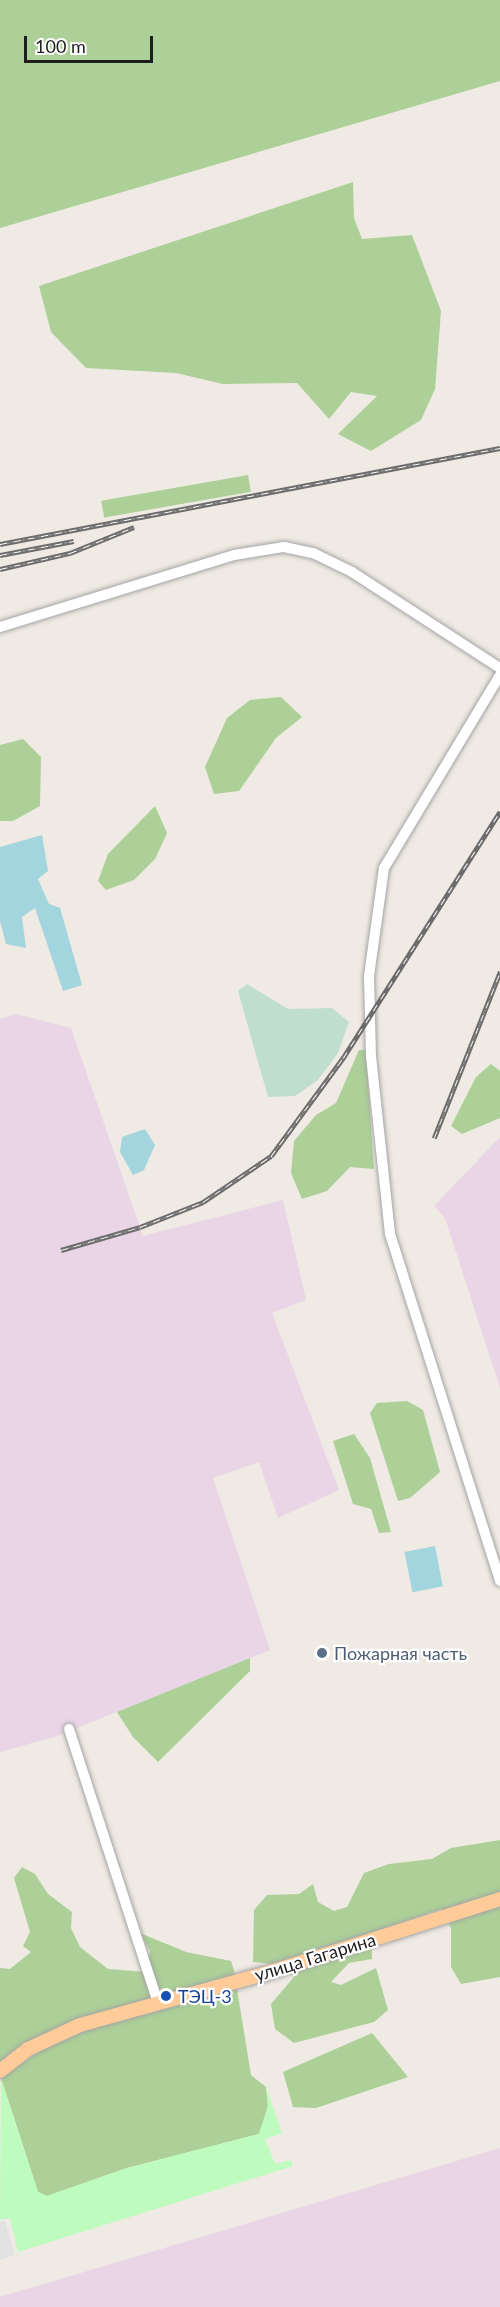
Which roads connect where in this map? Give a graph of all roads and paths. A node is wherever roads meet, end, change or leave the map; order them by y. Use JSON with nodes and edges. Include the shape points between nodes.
{"nodes":[{"id":1,"x":0,"y":627,"type":"edge"},
{"id":2,"x":500,"y":668,"type":"edge"},
{"id":3,"x":500,"y":675,"type":"edge"},
{"id":4,"x":500,"y":1581,"type":"edge"},
{"id":5,"x":69,"y":1729,"type":"dead end"},
{"id":6,"x":500,"y":1899,"type":"edge"},
{"id":7,"x":158,"y":2003,"type":"junction"},
{"id":8,"x":0,"y":2071,"type":"edge"}],
"edges":[{"from":1,"to":2,"type":"street","via":[[234,555],[284,547],[313,553],[352,572]]},
{"from":3,"to":4,"type":"street","via":[[384,868],[369,976],[371,1056],[390,1234]]},
{"from":5,"to":7,"type":"street"},
{"from":6,"to":7,"type":"main road","name":"улица Гагарина"},
{"from":7,"to":8,"type":"main road","name":"улица Гагарина","via":[[80,2025],[28,2049]]}]}
